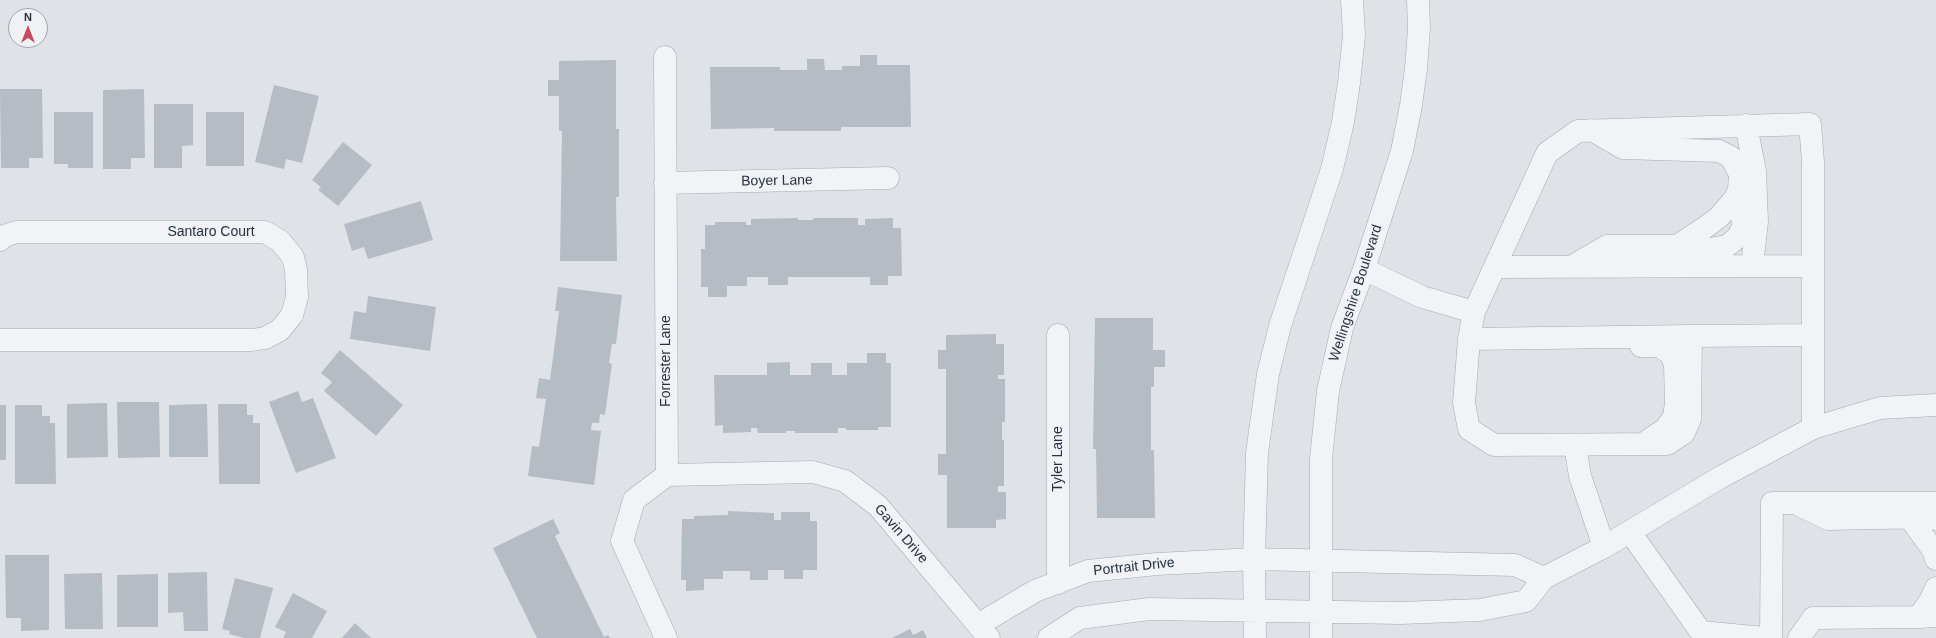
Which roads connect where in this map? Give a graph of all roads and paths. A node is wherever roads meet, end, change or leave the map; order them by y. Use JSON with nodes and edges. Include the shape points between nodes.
{"nodes":[{"id":1,"x":1352,"y":0,"type":"edge"},
{"id":2,"x":1418,"y":0,"type":"edge"},
{"id":3,"x":665,"y":57,"type":"dead end"},
{"id":4,"x":1746,"y":125,"type":"junction"},
{"id":5,"x":1592,"y":130,"type":"junction"},
{"id":6,"x":888,"y":178,"type":"dead end"},
{"id":7,"x":665,"y":183,"type":"junction"},
{"id":8,"x":0,"y":240,"type":"edge"},
{"id":9,"x":1752,"y":266,"type":"junction"},
{"id":10,"x":1813,"y":266,"type":"junction"},
{"id":11,"x":1495,"y":267,"type":"junction"},
{"id":12,"x":1571,"y":267,"type":"junction"},
{"id":13,"x":1364,"y":269,"type":"junction"},
{"id":14,"x":1474,"y":312,"type":"junction"},
{"id":15,"x":1058,"y":335,"type":"dead end"},
{"id":16,"x":1813,"y":335,"type":"junction"},
{"id":17,"x":1691,"y":336,"type":"junction"},
{"id":18,"x":1468,"y":339,"type":"junction"},
{"id":19,"x":0,"y":340,"type":"edge"},
{"id":20,"x":1490,"y":340,"type":"junction"},
{"id":21,"x":1936,"y":404,"type":"edge"},
{"id":22,"x":1813,"y":428,"type":"junction"},
{"id":23,"x":1642,"y":444,"type":"junction"},
{"id":24,"x":1575,"y":445,"type":"junction"},
{"id":25,"x":667,"y":475,"type":"junction"},
{"id":26,"x":1793,"y":502,"type":"junction"},
{"id":27,"x":1936,"y":503,"type":"edge"},
{"id":28,"x":1910,"y":518,"type":"junction"},
{"id":29,"x":1936,"y":519,"type":"edge"},
{"id":30,"x":1630,"y":532,"type":"junction"},
{"id":31,"x":1604,"y":547,"type":"junction"},
{"id":32,"x":1254,"y":559,"type":"junction"},
{"id":33,"x":1936,"y":560,"type":"edge"},
{"id":34,"x":1321,"y":561,"type":"junction"},
{"id":35,"x":1544,"y":578,"type":"junction"},
{"id":36,"x":1058,"y":583,"type":"junction"},
{"id":37,"x":1936,"y":588,"type":"edge"},
{"id":38,"x":1255,"y":611,"type":"junction"},
{"id":39,"x":1321,"y":612,"type":"junction"},
{"id":40,"x":1928,"y":616,"type":"edge"},
{"id":41,"x":984,"y":631,"type":"edge"},
{"id":42,"x":666,"y":638,"type":"edge"},
{"id":43,"x":1049,"y":638,"type":"edge"},
{"id":44,"x":1255,"y":638,"type":"edge"},
{"id":45,"x":1321,"y":638,"type":"edge"},
{"id":46,"x":1764,"y":638,"type":"edge"},
{"id":47,"x":1771,"y":638,"type":"edge"},
{"id":48,"x":1799,"y":638,"type":"edge"}],
"edges":[{"from":1,"to":32,"type":"street","via":[[1354,36],[1343,122],[1332,169],[1280,326],[1268,374],[1257,454]]},
{"from":2,"to":13,"type":"street","name":"Wellingshire Boulevard","via":[[1419,28],[1411,105],[1402,151]]},
{"from":3,"to":7,"type":"street","name":"Forrester Lane"},
{"from":4,"to":5,"type":"street"},
{"from":4,"to":9,"type":"street","via":[[1755,171],[1757,222]]},
{"from":4,"to":10,"type":"street","via":[[1810,124],[1813,162]]},
{"from":5,"to":11,"type":"street","via":[[1578,131],[1547,153]]},
{"from":5,"to":12,"type":"street","via":[[1623,148],[1720,151],[1731,157],[1740,174],[1739,189],[1736,197],[1720,217],[1677,246],[1607,246]]},
{"from":6,"to":7,"type":"street","name":"Boyer Lane"},
{"from":7,"to":25,"type":"street","name":"Forrester Lane"},
{"from":8,"to":19,"type":"street","name":"Santaro Court","via":[[16,232],[265,232],[280,241],[293,257],[296,270],[296,297],[292,315],[280,330],[265,338],[252,340]]},
{"from":9,"to":10,"type":"street"},
{"from":9,"to":12,"type":"street"},
{"from":10,"to":16,"type":"street"},
{"from":11,"to":12,"type":"street"},
{"from":11,"to":14,"type":"street"},
{"from":13,"to":14,"type":"street","via":[[1422,297]]},
{"from":13,"to":34,"type":"street","name":"Wellingshire Boulevard","via":[[1342,328],[1327,397],[1321,460]]},
{"from":14,"to":18,"type":"street"},
{"from":15,"to":36,"type":"street","name":"Tyler Lane"},
{"from":16,"to":17,"type":"street"},
{"from":16,"to":22,"type":"street"},
{"from":17,"to":20,"type":"street"},
{"from":17,"to":23,"type":"street","via":[[1690,419],[1684,433],[1667,444]]},
{"from":18,"to":20,"type":"street"},
{"from":18,"to":24,"type":"street","via":[[1464,403],[1469,430],[1494,445]]},
{"from":20,"to":23,"type":"street","via":[[1505,345],[1659,346],[1671,354],[1675,365],[1674,417],[1665,428]]},
{"from":21,"to":22,"type":"street","via":[[1880,408]]},
{"from":22,"to":30,"type":"street","via":[[1721,477]]},
{"from":23,"to":24,"type":"street"},
{"from":24,"to":31,"type":"street","via":[[1580,476]]},
{"from":25,"to":41,"type":"street","name":"Gavin Drive","via":[[813,472],[844,481],[878,506]]},
{"from":25,"to":42,"type":"street","via":[[634,500],[622,541]]},
{"from":26,"to":27,"type":"street"},
{"from":26,"to":28,"type":"street","via":[[1828,519]]},
{"from":26,"to":47,"type":"street","via":[[1772,503]]},
{"from":28,"to":29,"type":"street"},
{"from":28,"to":33,"type":"street","via":[[1933,550]]},
{"from":30,"to":31,"type":"street"},
{"from":30,"to":46,"type":"street","via":[[1701,632]]},
{"from":31,"to":35,"type":"street"},
{"from":32,"to":34,"type":"street","name":"Portrait Drive"},
{"from":32,"to":36,"type":"street","name":"Portrait Drive","via":[[1156,564],[1088,571]]},
{"from":32,"to":38,"type":"street"},
{"from":34,"to":35,"type":"street","name":"Portrait Drive","via":[[1515,565]]},
{"from":34,"to":39,"type":"street","name":"Wellingshire Boulevard"},
{"from":35,"to":39,"type":"street","via":[[1526,601],[1480,610],[1401,613]]},
{"from":36,"to":41,"type":"street","name":"Portrait Drive","via":[[1035,591]]},
{"from":37,"to":40,"type":"street","via":[[1930,601]]},
{"from":38,"to":39,"type":"street"},
{"from":38,"to":43,"type":"street","via":[[1149,609],[1080,618]]},
{"from":38,"to":44,"type":"street"},
{"from":39,"to":45,"type":"street","name":"Wellingshire Boulevard"},
{"from":40,"to":48,"type":"street","via":[[1813,618]]}]}
